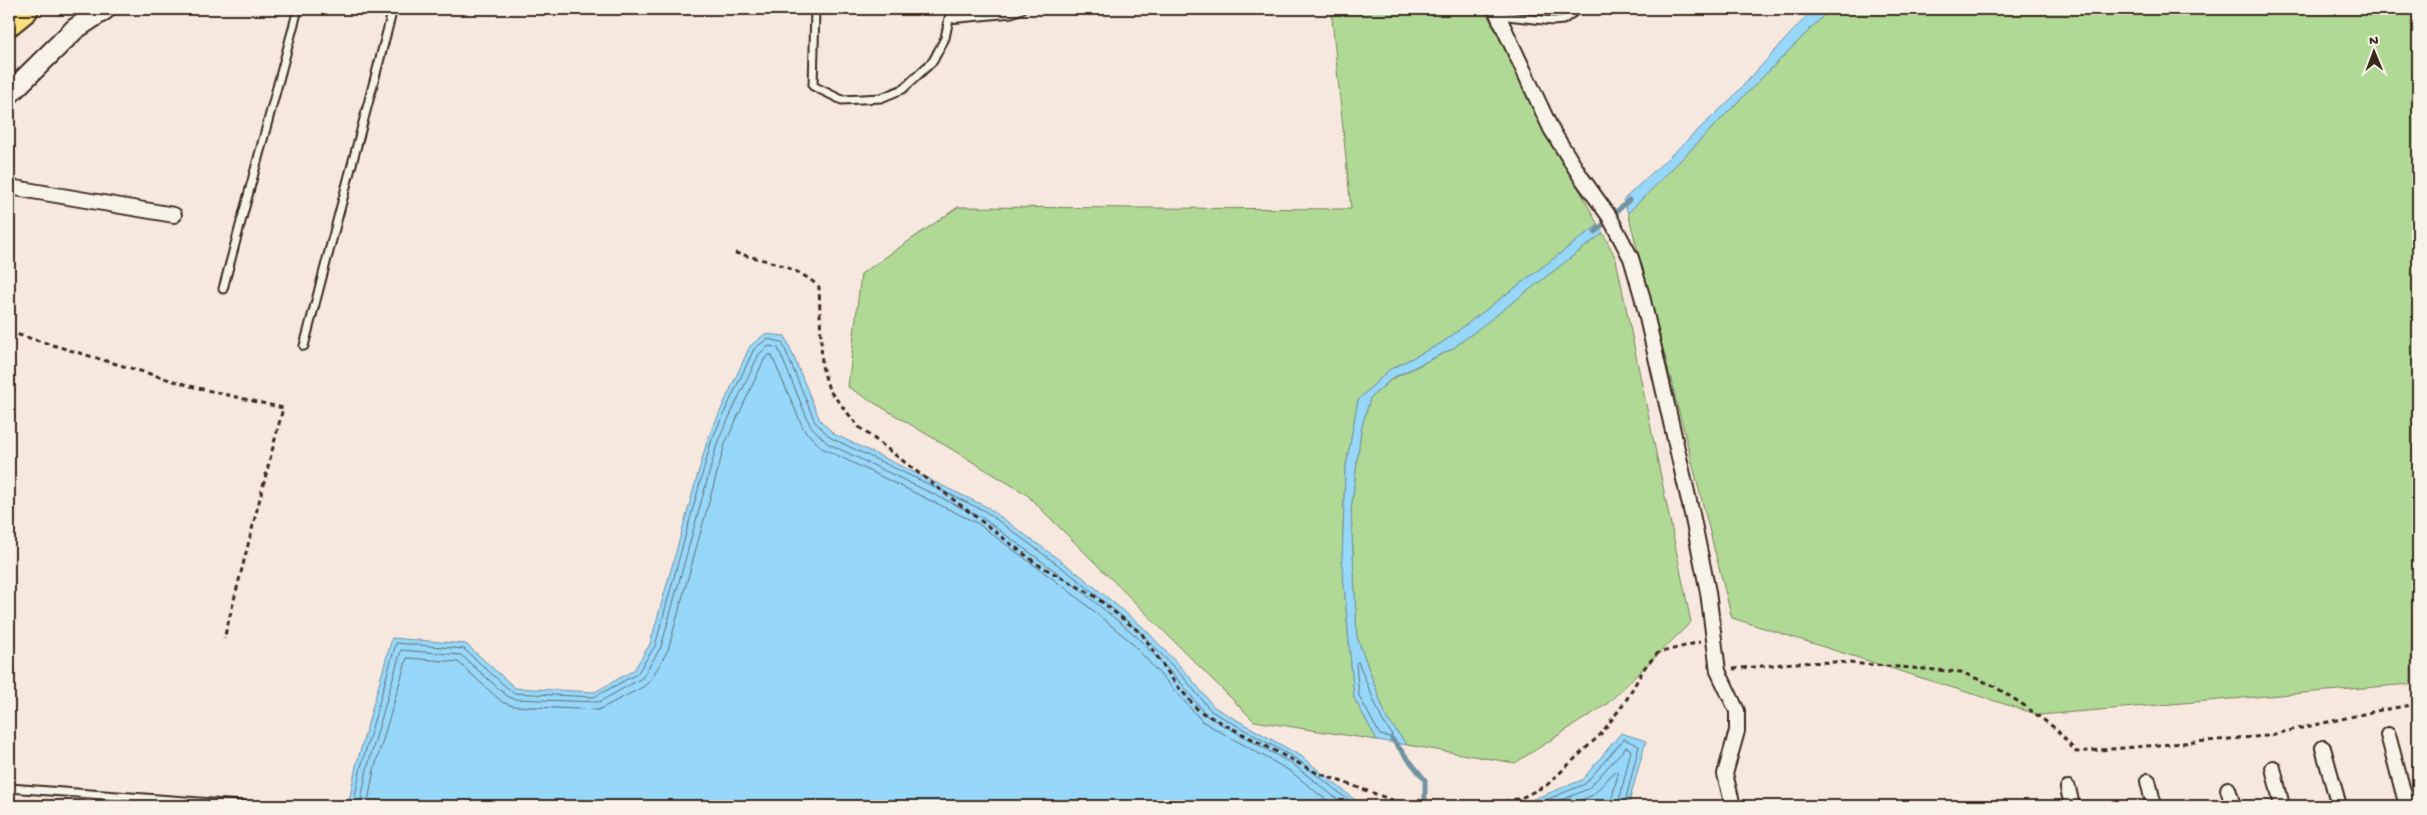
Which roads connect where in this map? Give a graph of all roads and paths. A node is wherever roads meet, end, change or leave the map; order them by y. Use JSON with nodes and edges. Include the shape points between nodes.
{"nodes":[{"id":1,"x":25,"y":9,"type":"edge"},
{"id":2,"x":105,"y":9,"type":"edge"},
{"id":3,"x":298,"y":9,"type":"edge"},
{"id":4,"x":393,"y":9,"type":"edge"},
{"id":5,"x":815,"y":9,"type":"edge"},
{"id":6,"x":951,"y":9,"type":"edge"},
{"id":7,"x":1022,"y":9,"type":"edge"},
{"id":8,"x":1578,"y":9,"type":"edge"},
{"id":9,"x":1496,"y":12,"type":"edge"},
{"id":10,"x":949,"y":18,"type":"junction"},
{"id":11,"x":9,"y":22,"type":"edge"},
{"id":12,"x":9,"y":94,"type":"edge"},
{"id":13,"x":9,"y":187,"type":"edge"},
{"id":14,"x":174,"y":215,"type":"dead end"},
{"id":15,"x":735,"y":253,"type":"dead end"},
{"id":16,"x":223,"y":289,"type":"dead end"},
{"id":17,"x":9,"y":332,"type":"edge"},
{"id":18,"x":304,"y":346,"type":"dead end"},
{"id":19,"x":224,"y":638,"type":"dead end"},
{"id":20,"x":1701,"y":642,"type":"dead end"},
{"id":21,"x":1718,"y":671,"type":"junction"},
{"id":22,"x":2418,"y":704,"type":"edge"},
{"id":23,"x":2388,"y":735,"type":"dead end"},
{"id":24,"x":2323,"y":748,"type":"dead end"},
{"id":25,"x":2273,"y":768,"type":"dead end"},
{"id":26,"x":2148,"y":781,"type":"dead end"},
{"id":27,"x":9,"y":788,"type":"edge"},
{"id":28,"x":2068,"y":788,"type":"dead end"},
{"id":29,"x":2228,"y":788,"type":"dead end"},
{"id":30,"x":253,"y":806,"type":"edge"},
{"id":31,"x":1443,"y":806,"type":"edge"},
{"id":32,"x":1487,"y":806,"type":"edge"},
{"id":33,"x":1733,"y":806,"type":"edge"},
{"id":34,"x":2072,"y":806,"type":"edge"},
{"id":35,"x":2154,"y":806,"type":"edge"},
{"id":36,"x":2233,"y":806,"type":"edge"},
{"id":37,"x":2282,"y":806,"type":"edge"},
{"id":38,"x":2338,"y":806,"type":"edge"},
{"id":39,"x":2406,"y":806,"type":"edge"}],
"edges":[{"from":1,"to":11,"type":"highway"},
{"from":2,"to":12,"type":"street","via":[[75,29]]},
{"from":3,"to":16,"type":"lane"},
{"from":4,"to":18,"type":"lane"},
{"from":5,"to":10,"type":"lane","via":[[813,86],[842,100],[880,98],[903,89],[933,61],[945,38]]},
{"from":6,"to":10,"type":"lane"},
{"from":7,"to":10,"type":"lane","via":[[1012,13]]},
{"from":8,"to":9,"type":"lane","via":[[1563,20],[1553,21]]},
{"from":9,"to":21,"type":"street","via":[[1551,129],[1610,216],[1631,258],[1684,476],[1709,596]]},
{"from":13,"to":14,"type":"street"},
{"from":15,"to":31,"type":"path","via":[[807,275],[819,287],[822,366],[829,390],[859,427],[1037,564],[1093,595],[1142,634],[1175,684],[1199,710],[1315,772],[1395,801]]},
{"from":17,"to":19,"type":"path","via":[[194,387],[283,408]]},
{"from":20,"to":32,"type":"path","via":[[1658,652],[1602,734],[1547,784],[1522,798]]},
{"from":21,"to":22,"type":"path","via":[[1837,662],[1961,672],[1992,685],[2022,704],[2056,729],[2076,752],[2266,736]]},
{"from":21,"to":33,"type":"street","via":[[1737,711],[1737,732],[1725,774]]},
{"from":23,"to":39,"type":"street"},
{"from":24,"to":38,"type":"street"},
{"from":25,"to":37,"type":"street"},
{"from":26,"to":35,"type":"street"},
{"from":27,"to":30,"type":"lane"},
{"from":28,"to":34,"type":"street"},
{"from":29,"to":36,"type":"street"}]}
